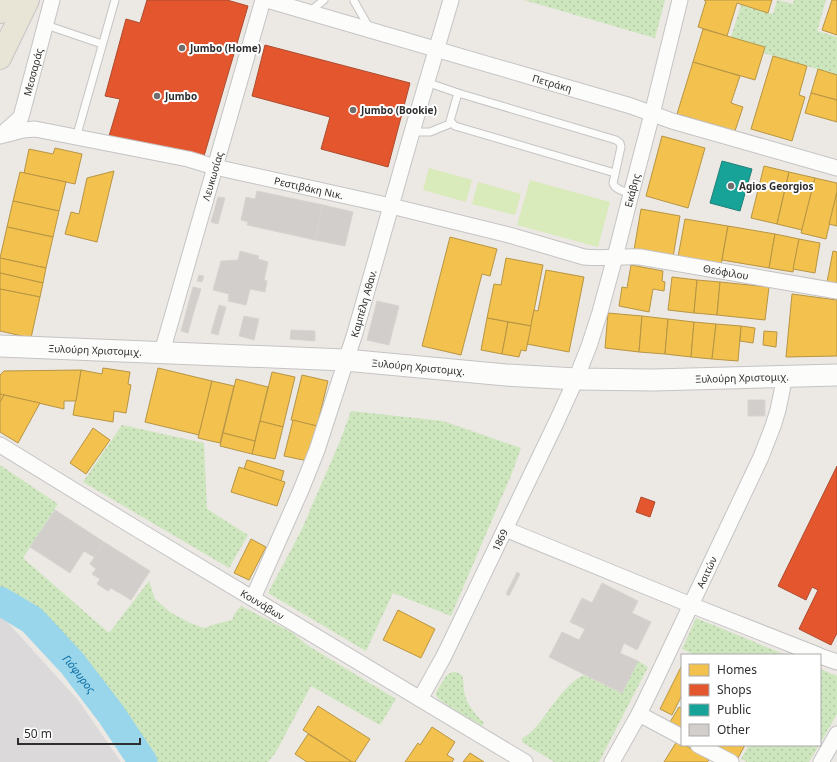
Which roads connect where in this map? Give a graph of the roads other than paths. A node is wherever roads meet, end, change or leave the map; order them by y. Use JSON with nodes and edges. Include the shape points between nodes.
{"nodes":[{"id":1,"x":6,"y":0,"type":"edge"},
{"id":2,"x":28,"y":0,"type":"edge"},
{"id":3,"x":52,"y":0,"type":"edge"},
{"id":4,"x":115,"y":0,"type":"edge"},
{"id":5,"x":263,"y":0,"type":"edge"},
{"id":6,"x":267,"y":0,"type":"edge"},
{"id":7,"x":324,"y":0,"type":"edge"},
{"id":8,"x":451,"y":0,"type":"edge"},
{"id":9,"x":680,"y":0,"type":"edge"},
{"id":10,"x":354,"y":1,"type":"dead end"},
{"id":11,"x":0,"y":12,"type":"edge"},
{"id":12,"x":309,"y":12,"type":"junction"},
{"id":13,"x":46,"y":25,"type":"junction"},
{"id":14,"x":370,"y":30,"type":"junction"},
{"id":15,"x":102,"y":44,"type":"junction"},
{"id":16,"x":437,"y":49,"type":"junction"},
{"id":17,"x":0,"y":58,"type":"edge"},
{"id":18,"x":426,"y":82,"type":"junction"},
{"id":19,"x":458,"y":93,"type":"junction"},
{"id":20,"x":652,"y":114,"type":"junction"},
{"id":21,"x":452,"y":123,"type":"junction"},
{"id":22,"x":412,"y":132,"type":"junction"},
{"id":23,"x":0,"y":136,"type":"edge"},
{"id":24,"x":76,"y":138,"type":"junction"},
{"id":25,"x":215,"y":167,"type":"junction"},
{"id":26,"x":837,"y":167,"type":"edge"},
{"id":27,"x":615,"y":173,"type":"junction"},
{"id":28,"x":631,"y":194,"type":"junction"},
{"id":29,"x":391,"y":206,"type":"junction"},
{"id":30,"x":615,"y":257,"type":"junction"},
{"id":31,"x":837,"y":291,"type":"edge"},
{"id":32,"x":0,"y":346,"type":"edge"},
{"id":33,"x":162,"y":352,"type":"junction"},
{"id":34,"x":345,"y":360,"type":"junction"},
{"id":35,"x":837,"y":375,"type":"edge"},
{"id":36,"x":785,"y":376,"type":"junction"},
{"id":37,"x":576,"y":379,"type":"junction"},
{"id":38,"x":0,"y":445,"type":"edge"},
{"id":39,"x":505,"y":529,"type":"junction"},
{"id":40,"x":253,"y":598,"type":"junction"},
{"id":41,"x":691,"y":605,"type":"junction"},
{"id":42,"x":816,"y":654,"type":"edge"},
{"id":43,"x":821,"y":656,"type":"edge"},
{"id":44,"x":837,"y":662,"type":"edge"},
{"id":45,"x":420,"y":699,"type":"junction"},
{"id":46,"x":639,"y":714,"type":"junction"},
{"id":47,"x":837,"y":734,"type":"edge"},
{"id":48,"x":681,"y":736,"type":"edge"},
{"id":49,"x":700,"y":746,"type":"edge"},
{"id":50,"x":510,"y":758,"type":"edge"},
{"id":51,"x":525,"y":762,"type":"edge"},
{"id":52,"x":612,"y":762,"type":"edge"},
{"id":53,"x":731,"y":762,"type":"edge"},
{"id":54,"x":821,"y":762,"type":"edge"}],
"edges":[{"from":1,"to":11,"type":"main road"},
{"from":2,"to":17,"type":"main road"},
{"from":3,"to":13,"type":"street","name":"Μεσσαράς"},
{"from":4,"to":15,"type":"lane"},
{"from":5,"to":25,"type":"street","name":"Λευκωσίας"},
{"from":6,"to":12,"type":"street","name":"Πετράκη"},
{"from":7,"to":12,"type":"lane"},
{"from":8,"to":16,"type":"street","name":"Καμπέλη Αθαν."},
{"from":9,"to":20,"type":"street","name":"Εκάβης"},
{"from":10,"to":14,"type":"lane"},
{"from":12,"to":14,"type":"street","name":"Πετράκη"},
{"from":13,"to":15,"type":"lane"},
{"from":13,"to":23,"type":"street","name":"Μεσσαράς","via":[[21,117]]},
{"from":14,"to":16,"type":"street","name":"Πετράκη"},
{"from":15,"to":24,"type":"lane"},
{"from":16,"to":18,"type":"street","name":"Καμπέλη Αθαν."},
{"from":16,"to":20,"type":"street","name":"Πετράκη"},
{"from":18,"to":19,"type":"lane"},
{"from":18,"to":22,"type":"street","name":"Καμπέλη Αθαν."},
{"from":19,"to":21,"type":"lane","via":[[450,120]]},
{"from":19,"to":27,"type":"lane","via":[[616,140],[621,147]]},
{"from":20,"to":26,"type":"street","name":"Πετράκη"},
{"from":20,"to":28,"type":"street","name":"Εκάβης"},
{"from":21,"to":22,"type":"lane","via":[[430,132]]},
{"from":21,"to":27,"type":"lane"},
{"from":22,"to":29,"type":"street","name":"Καμπέλη Αθαν."},
{"from":23,"to":24,"type":"street","name":"Ρεστιβάκη Νικ.","via":[[35,129]]},
{"from":24,"to":25,"type":"street","name":"Ρεστιβάκη Νικ.","via":[[188,159]]},
{"from":25,"to":29,"type":"street","name":"Ρεστιβάκη Νικ."},
{"from":25,"to":33,"type":"street","name":"Λευκωσίας"},
{"from":27,"to":28,"type":"lane","via":[[613,183],[616,188]]},
{"from":28,"to":30,"type":"street","name":"Εκάβης"},
{"from":29,"to":30,"type":"street","name":"Ρεστιβάκη Νικ.","via":[[509,235],[584,257]]},
{"from":29,"to":34,"type":"street","name":"Καμπέλη Αθαν."},
{"from":30,"to":31,"type":"street","name":"Θεόφιλου","via":[[640,257]]},
{"from":30,"to":37,"type":"street","name":"Εκάβης","via":[[593,333]]},
{"from":32,"to":33,"type":"street","name":"Ξυλούρη Χριστομιχ."},
{"from":33,"to":34,"type":"street","name":"Ξυλούρη Χριστομιχ."},
{"from":34,"to":37,"type":"street","name":"Ξυλούρη Χριστομιχ."},
{"from":34,"to":40,"type":"street","name":"Καμπέλη Αθαν.","via":[[310,469]]},
{"from":35,"to":36,"type":"street","name":"Ξυλούρη Χριστομιχ."},
{"from":36,"to":37,"type":"street","name":"Ξυλούρη Χριστομιχ.","via":[[654,380]]},
{"from":36,"to":41,"type":"street","name":"Ασιτών","via":[[776,415],[761,457]]},
{"from":37,"to":39,"type":"street","name":"1869"},
{"from":38,"to":40,"type":"street","name":"Κουνάβων"},
{"from":39,"to":41,"type":"street"},
{"from":39,"to":45,"type":"street","name":"1869","via":[[444,656]]},
{"from":40,"to":45,"type":"street","name":"Κουνάβων"},
{"from":41,"to":42,"type":"street"},
{"from":41,"to":46,"type":"street","name":"Ασιτών"},
{"from":43,"to":44,"type":"street"},
{"from":45,"to":50,"type":"street","name":"Κουνάβων"},
{"from":46,"to":48,"type":"street"},
{"from":46,"to":52,"type":"street","name":"Ασιτών"},
{"from":47,"to":54,"type":"street"},
{"from":49,"to":53,"type":"street"},
{"from":50,"to":51,"type":"street","name":"Κουνάβων"}]}
